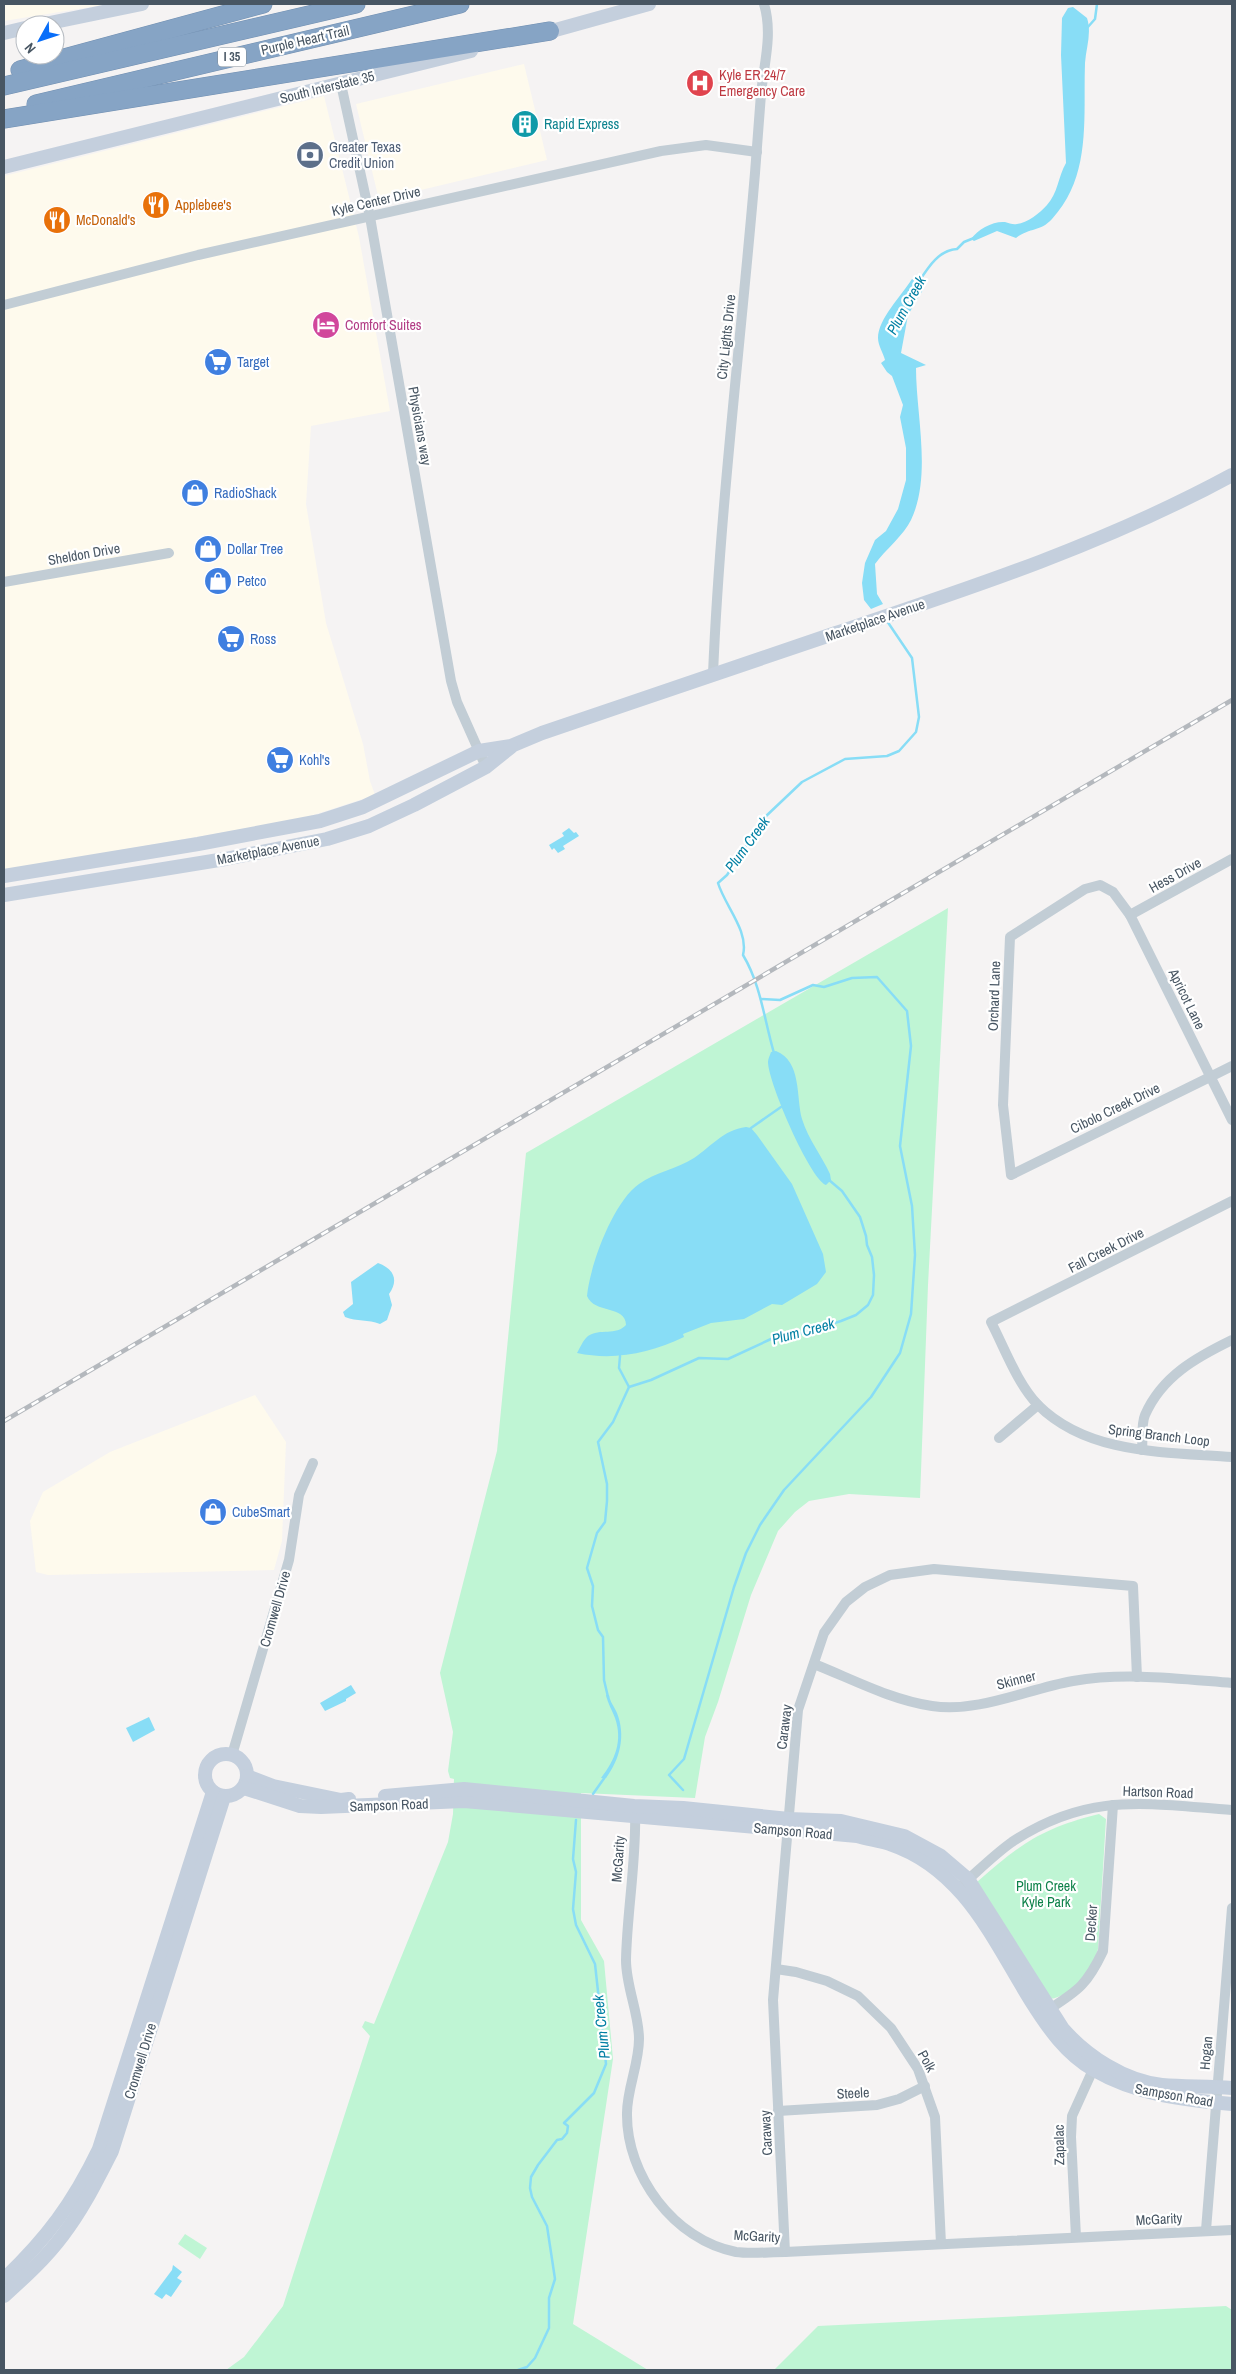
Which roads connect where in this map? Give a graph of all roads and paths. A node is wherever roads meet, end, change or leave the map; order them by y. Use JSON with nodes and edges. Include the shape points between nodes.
{"nodes":[{"id":1,"x":142,"y":4,"type":"edge"},
{"id":2,"x":263,"y":4,"type":"edge"},
{"id":3,"x":356,"y":4,"type":"edge"},
{"id":4,"x":460,"y":4,"type":"edge"},
{"id":5,"x":649,"y":4,"type":"edge"},
{"id":6,"x":764,"y":4,"type":"edge"},
{"id":7,"x":65,"y":20,"type":"edge"},
{"id":8,"x":550,"y":31,"type":"junction"},
{"id":9,"x":4,"y":74,"type":"edge"},
{"id":10,"x":341,"y":84,"type":"junction"},
{"id":11,"x":4,"y":86,"type":"edge"},
{"id":12,"x":4,"y":112,"type":"edge"},
{"id":13,"x":4,"y":119,"type":"edge"},
{"id":14,"x":757,"y":152,"type":"junction"},
{"id":15,"x":4,"y":167,"type":"edge"},
{"id":16,"x":370,"y":217,"type":"junction"},
{"id":17,"x":4,"y":305,"type":"edge"},
{"id":18,"x":1232,"y":475,"type":"edge"},
{"id":19,"x":169,"y":553,"type":"dead end"},
{"id":20,"x":4,"y":582,"type":"edge"},
{"id":21,"x":713,"y":674,"type":"junction"},
{"id":22,"x":511,"y":746,"type":"junction"},
{"id":23,"x":479,"y":751,"type":"junction"},
{"id":24,"x":486,"y":767,"type":"junction"},
{"id":25,"x":1232,"y":859,"type":"edge"},
{"id":26,"x":4,"y":876,"type":"edge"},
{"id":27,"x":1113,"y":892,"type":"joint"},
{"id":28,"x":4,"y":896,"type":"edge"},
{"id":29,"x":1130,"y":915,"type":"junction"},
{"id":30,"x":1232,"y":1066,"type":"edge"},
{"id":31,"x":1210,"y":1077,"type":"junction"},
{"id":32,"x":1232,"y":1120,"type":"edge"},
{"id":33,"x":1011,"y":1175,"type":"joint"},
{"id":34,"x":1232,"y":1201,"type":"edge"},
{"id":35,"x":991,"y":1322,"type":"joint"},
{"id":36,"x":1232,"y":1340,"type":"edge"},
{"id":37,"x":1038,"y":1405,"type":"junction"},
{"id":38,"x":999,"y":1438,"type":"dead end"},
{"id":39,"x":1142,"y":1450,"type":"junction"},
{"id":40,"x":1232,"y":1458,"type":"edge"},
{"id":41,"x":313,"y":1463,"type":"dead end"},
{"id":42,"x":814,"y":1664,"type":"junction"},
{"id":43,"x":1137,"y":1677,"type":"junction"},
{"id":44,"x":1232,"y":1684,"type":"edge"},
{"id":45,"x":232,"y":1755,"type":"junction"},
{"id":46,"x":245,"y":1782,"type":"junction"},
{"id":47,"x":218,"y":1794,"type":"junction"},
{"id":48,"x":1113,"y":1804,"type":"junction"},
{"id":49,"x":1232,"y":1810,"type":"edge"},
{"id":50,"x":634,"y":1812,"type":"junction"},
{"id":51,"x":788,"y":1826,"type":"junction"},
{"id":52,"x":964,"y":1884,"type":"junction"},
{"id":53,"x":1232,"y":1908,"type":"edge"},
{"id":54,"x":776,"y":1969,"type":"junction"},
{"id":55,"x":1045,"y":2011,"type":"junction"},
{"id":56,"x":1095,"y":2065,"type":"junction"},
{"id":57,"x":925,"y":2086,"type":"junction"},
{"id":58,"x":1217,"y":2086,"type":"junction"},
{"id":59,"x":1232,"y":2088,"type":"edge"},
{"id":60,"x":1216,"y":2102,"type":"junction"},
{"id":61,"x":1232,"y":2104,"type":"edge"},
{"id":62,"x":778,"y":2111,"type":"junction"},
{"id":63,"x":1206,"y":2230,"type":"junction"},
{"id":64,"x":1232,"y":2230,"type":"edge"},
{"id":65,"x":1076,"y":2237,"type":"junction"},
{"id":66,"x":941,"y":2244,"type":"junction"},
{"id":67,"x":785,"y":2252,"type":"junction"},
{"id":68,"x":4,"y":2280,"type":"edge"},
{"id":69,"x":4,"y":2296,"type":"edge"}],
"edges":[{"from":1,"to":7,"type":"street"},
{"from":2,"to":9,"type":"highway"},
{"from":3,"to":11,"type":"highway","name":"Purple Heart Trail","number":"I 35"},
{"from":4,"to":12,"type":"highway","name":"Purple Heart Trail","number":"I 35"},
{"from":5,"to":8,"type":"street","name":"South Interstate 35"},
{"from":6,"to":14,"type":"street","name":"City Lights Drive","via":[[768,50],[761,91]]},
{"from":8,"to":10,"type":"street","name":"South Interstate 35"},
{"from":8,"to":13,"type":"highway"},
{"from":10,"to":15,"type":"street","name":"South Interstate 35"},
{"from":10,"to":16,"type":"street","name":"Physicians way"},
{"from":14,"to":16,"type":"street","name":"Kyle Center Drive","via":[[706,145],[661,152]]},
{"from":14,"to":21,"type":"street","name":"City Lights Drive","via":[[730,442]]},
{"from":16,"to":17,"type":"street","name":"Kyle Center Drive","via":[[198,255]]},
{"from":16,"to":23,"type":"street","name":"Physicians way","via":[[451,681]]},
{"from":18,"to":21,"type":"street","name":"Marketplace Avenue","via":[[1179,504],[1062,554]]},
{"from":19,"to":20,"type":"street","name":"Sheldon Drive"},
{"from":21,"to":22,"type":"street","name":"Marketplace Avenue"},
{"from":22,"to":23,"type":"street","name":"Marketplace Avenue"},
{"from":22,"to":24,"type":"street","name":"Marketplace Avenue"},
{"from":23,"to":24,"type":"street","name":"Physicians way"},
{"from":23,"to":26,"type":"street","name":"Marketplace Avenue","via":[[363,807],[320,821]]},
{"from":24,"to":28,"type":"street","name":"Marketplace Avenue","via":[[369,826],[327,839]]},
{"from":25,"to":29,"type":"street","name":"Hess Drive"},
{"from":27,"to":29,"type":"street","name":"Apricot Lane"},
{"from":27,"to":33,"type":"street","name":"Orchard Lane","via":[[1100,885],[1085,889],[1010,937],[1003,1105]]},
{"from":29,"to":31,"type":"street","name":"Apricot Lane"},
{"from":30,"to":31,"type":"street","name":"Cibolo Creek Drive"},
{"from":31,"to":32,"type":"street","name":"Apricot Lane"},
{"from":31,"to":33,"type":"street","name":"Cibolo Creek Drive"},
{"from":34,"to":35,"type":"street","name":"Fall Creek Drive"},
{"from":35,"to":37,"type":"street","name":"Spring Branch Loop","via":[[1018,1376]]},
{"from":36,"to":39,"type":"street","via":[[1198,1356],[1167,1382],[1144,1416]]},
{"from":37,"to":38,"type":"street"},
{"from":37,"to":39,"type":"street","name":"Spring Branch Loop","via":[[1097,1441]]},
{"from":39,"to":40,"type":"street","name":"Spring Branch Loop"},
{"from":41,"to":45,"type":"street","name":"Cromwell Drive","via":[[299,1495],[289,1560]]},
{"from":42,"to":43,"type":"street","name":"Skinner","via":[[894,1696],[931,1706],[963,1708],[1072,1681]]},
{"from":42,"to":43,"type":"street","name":"Caraway","via":[[824,1633],[852,1597],[890,1575],[934,1569],[1133,1586]]},
{"from":42,"to":51,"type":"street","name":"Caraway","via":[[798,1710]]},
{"from":43,"to":44,"type":"street","name":"Skinner"},
{"from":45,"to":46,"type":"street","via":[[243,1763]]},
{"from":45,"to":47,"type":"street","via":[[219,1755],[209,1763],[205,1775],[208,1787]]},
{"from":46,"to":47,"type":"street","via":[[235,1795]]},
{"from":46,"to":50,"type":"street","name":"Sampson Road","via":[[300,1806],[322,1808],[464,1801]]},
{"from":47,"to":68,"type":"street","name":"Cromwell Drive","via":[[99,2148],[76,2196],[56,2224]]},
{"from":47,"to":69,"type":"street","name":"Cromwell Drive","via":[[112,2151],[88,2198],[63,2236]]},
{"from":48,"to":49,"type":"street","name":"Hartson Road","via":[[1128,1802]]},
{"from":48,"to":52,"type":"street","name":"Hartson Road","via":[[1082,1809],[1044,1824],[1011,1843]]},
{"from":48,"to":55,"type":"street","name":"Decker","via":[[1103,1951],[1080,1989]]},
{"from":50,"to":51,"type":"street","name":"Sampson Road"},
{"from":50,"to":67,"type":"street","name":"McGarity","via":[[626,1963],[639,2039],[627,2113],[631,2147],[640,2175],[657,2200],[705,2241],[736,2252]]},
{"from":51,"to":52,"type":"street","name":"Sampson Road","via":[[889,1844]]},
{"from":51,"to":54,"type":"street","name":"Caraway"},
{"from":52,"to":55,"type":"street","name":"Sampson Road","via":[[971,1902]]},
{"from":53,"to":58,"type":"street","name":"Hogan"},
{"from":54,"to":57,"type":"street","name":"Polk","via":[[828,1980],[858,1996],[891,2028],[918,2069]]},
{"from":54,"to":62,"type":"street","name":"Caraway","via":[[773,2000]]},
{"from":55,"to":56,"type":"street","name":"Sampson Road","via":[[1052,2034],[1064,2046]]},
{"from":56,"to":58,"type":"street","name":"Sampson Road","via":[[1161,2085]]},
{"from":56,"to":60,"type":"street","name":"Sampson Road","via":[[1128,2087],[1148,2093]]},
{"from":56,"to":65,"type":"street","name":"Zapalac","via":[[1072,2116]]},
{"from":57,"to":62,"type":"street","name":"Steele","via":[[899,2099],[877,2105]]},
{"from":57,"to":66,"type":"street","name":"Polk","via":[[935,2117]]},
{"from":58,"to":59,"type":"street","name":"Sampson Road"},
{"from":58,"to":60,"type":"street","name":"Hogan"},
{"from":60,"to":61,"type":"street","name":"Sampson Road"},
{"from":60,"to":63,"type":"street","name":"Hogan"},
{"from":62,"to":67,"type":"street","name":"Caraway"},
{"from":63,"to":64,"type":"street","name":"McGarity"},
{"from":63,"to":65,"type":"street","name":"McGarity"},
{"from":65,"to":66,"type":"street","name":"McGarity"},
{"from":66,"to":67,"type":"street","name":"McGarity"}]}
